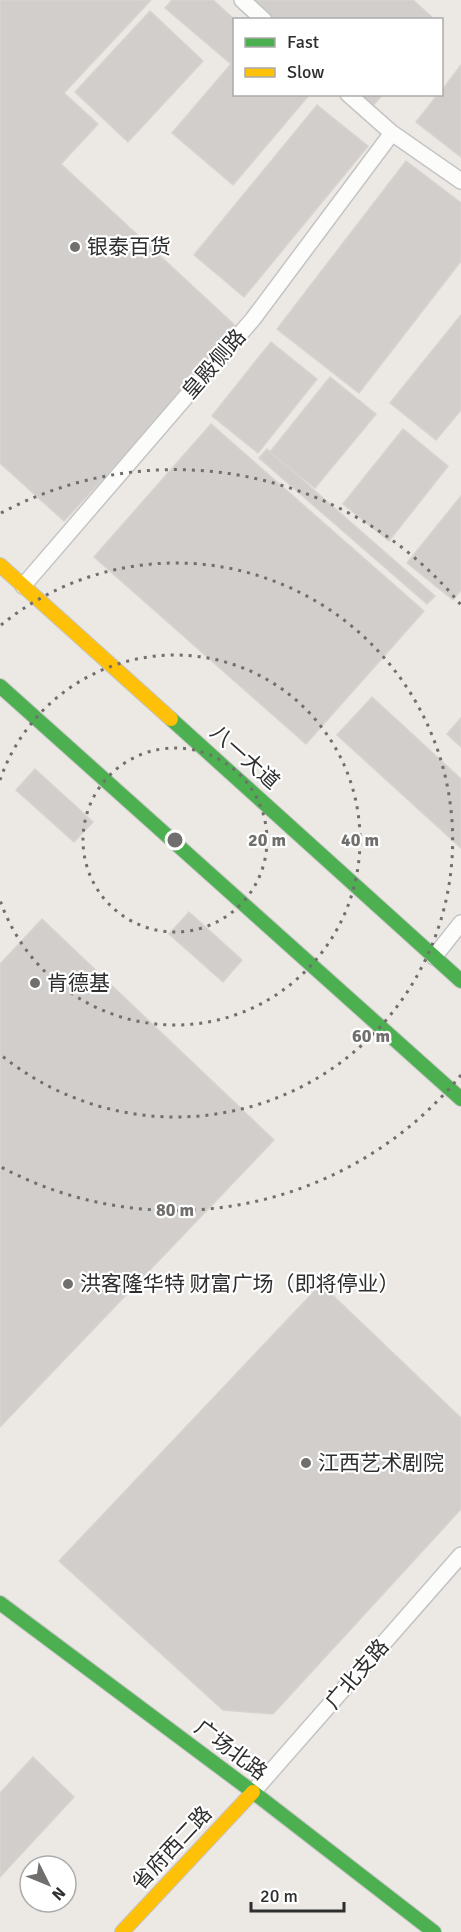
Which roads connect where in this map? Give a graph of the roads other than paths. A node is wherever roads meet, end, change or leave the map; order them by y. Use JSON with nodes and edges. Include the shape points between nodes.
{"nodes":[{"id":1,"x":242,"y":0,"type":"edge"},
{"id":2,"x":262,"y":18,"type":"edge"},
{"id":3,"x":350,"y":96,"type":"edge"},
{"id":4,"x":392,"y":133,"type":"junction"},
{"id":5,"x":461,"y":181,"type":"edge"},
{"id":6,"x":0,"y":565,"type":"edge"},
{"id":7,"x":23,"y":586,"type":"junction"},
{"id":8,"x":0,"y":686,"type":"edge"},
{"id":9,"x":461,"y":923,"type":"edge"},
{"id":10,"x":434,"y":957,"type":"junction"},
{"id":11,"x":461,"y":981,"type":"edge"},
{"id":12,"x":461,"y":1099,"type":"edge"},
{"id":13,"x":461,"y":1555,"type":"edge"},
{"id":14,"x":0,"y":1603,"type":"edge"},
{"id":15,"x":253,"y":1792,"type":"junction"},
{"id":16,"x":122,"y":1932,"type":"edge"},
{"id":17,"x":434,"y":1932,"type":"edge"}],
"edges":[{"from":1,"to":2,"type":"lane"},
{"from":3,"to":4,"type":"lane"},
{"from":4,"to":5,"type":"lane"},
{"from":4,"to":7,"type":"lane","name":"皇殿侧路","via":[[253,319]]},
{"from":6,"to":7,"type":"main road","name":"八一大道"},
{"from":7,"to":10,"type":"main road","name":"八一大道"},
{"from":8,"to":12,"type":"main road"},
{"from":9,"to":10,"type":"lane"},
{"from":10,"to":11,"type":"main road","name":"八一大道"},
{"from":13,"to":15,"type":"lane","name":"广北支路"},
{"from":14,"to":15,"type":"main road","name":"广场北路"},
{"from":15,"to":16,"type":"main road","name":"省府西二路"},
{"from":15,"to":17,"type":"main road","name":"广场北路"}]}
